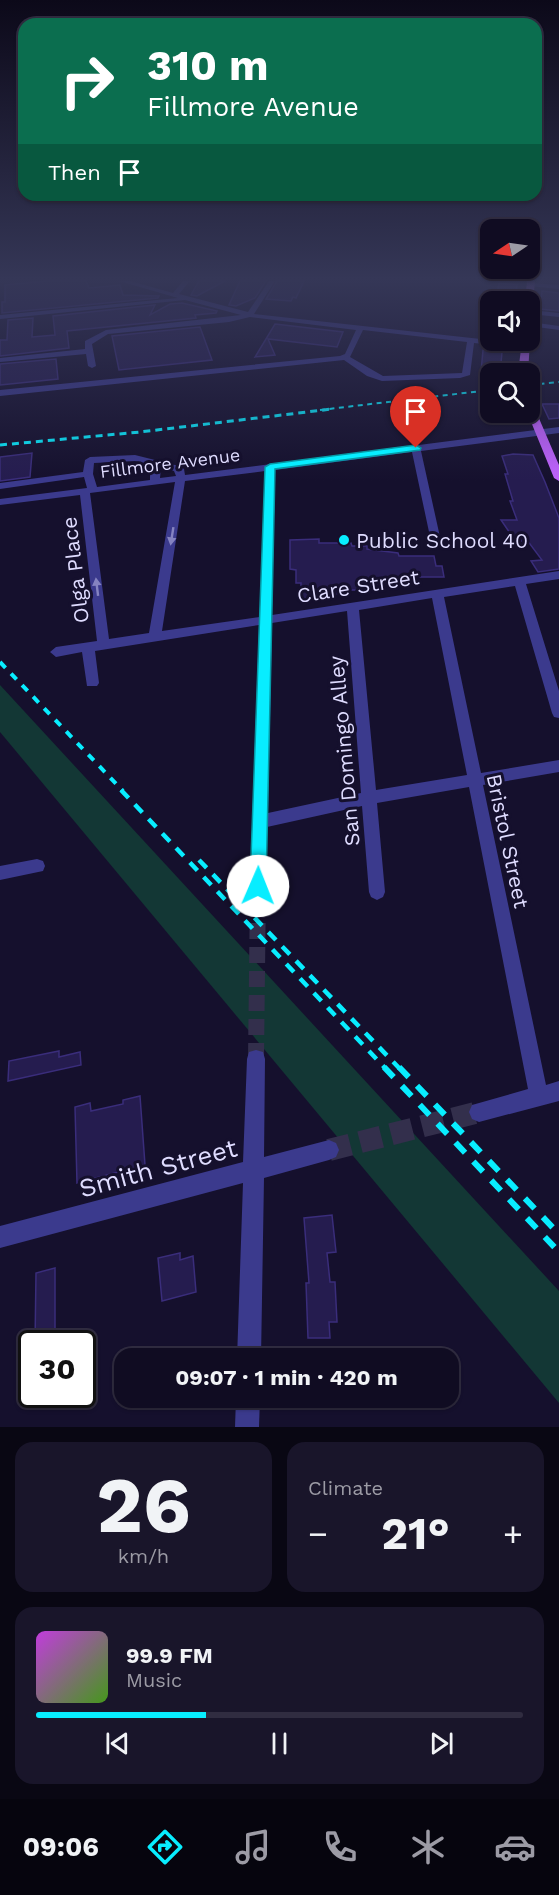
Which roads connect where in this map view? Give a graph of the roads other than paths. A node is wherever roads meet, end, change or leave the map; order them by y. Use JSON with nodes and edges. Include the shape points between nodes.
{"nodes":[{"id":1,"x":89,"y":348,"type":"edge"},
{"id":2,"x":352,"y":348,"type":"edge"},
{"id":3,"x":470,"y":348,"type":"edge"},
{"id":4,"x":90,"y":351,"type":"junction"},
{"id":5,"x":345,"y":357,"type":"junction"},
{"id":6,"x":0,"y":360,"type":"edge"},
{"id":7,"x":92,"y":366,"type":"dead end"},
{"id":8,"x":0,"y":393,"type":"edge"},
{"id":9,"x":536,"y":423,"type":"edge"},
{"id":10,"x":559,"y":430,"type":"edge"},
{"id":11,"x":540,"y":432,"type":"junction"},
{"id":12,"x":416,"y":448,"type":"junction"},
{"id":13,"x":162,"y":465,"type":"junction"},
{"id":14,"x":270,"y":467,"type":"junction"},
{"id":15,"x":88,"y":474,"type":"junction"},
{"id":16,"x":181,"y":478,"type":"junction"},
{"id":17,"x":559,"y":478,"type":"edge"},
{"id":18,"x":47,"y":479,"type":"junction"},
{"id":19,"x":155,"y":482,"type":"junction"},
{"id":20,"x":0,"y":486,"type":"edge"},
{"id":21,"x":89,"y":490,"type":"junction"},
{"id":22,"x":50,"y":495,"type":"junction"},
{"id":23,"x":0,"y":502,"type":"edge"},
{"id":24,"x":437,"y":546,"type":"dead end"},
{"id":25,"x":559,"y":574,"type":"edge"},
{"id":26,"x":519,"y":581,"type":"junction"},
{"id":27,"x":437,"y":593,"type":"junction"},
{"id":28,"x":353,"y":606,"type":"junction"},
{"id":29,"x":266,"y":620,"type":"junction"},
{"id":30,"x":155,"y":636,"type":"junction"},
{"id":31,"x":104,"y":645,"type":"junction"},
{"id":32,"x":88,"y":647,"type":"junction"},
{"id":33,"x":56,"y":652,"type":"dead end"},
{"id":34,"x":92,"y":683,"type":"dead end"},
{"id":35,"x":559,"y":714,"type":"edge"},
{"id":36,"x":559,"y":766,"type":"edge"},
{"id":37,"x":474,"y":781,"type":"junction"},
{"id":38,"x":368,"y":798,"type":"junction"},
{"id":39,"x":259,"y":822,"type":"junction"},
{"id":40,"x":37,"y":866,"type":"dead end"},
{"id":41,"x":0,"y":873,"type":"edge"},
{"id":42,"x":258,"y":886,"type":"tunnel mouth"},
{"id":43,"x":377,"y":892,"type":"dead end"},
{"id":44,"x":256,"y":1059,"type":"tunnel mouth"},
{"id":45,"x":559,"y":1091,"type":"edge"},
{"id":46,"x":539,"y":1096,"type":"junction"},
{"id":47,"x":479,"y":1112,"type":"tunnel mouth"},
{"id":48,"x":329,"y":1150,"type":"tunnel mouth"},
{"id":49,"x":254,"y":1170,"type":"junction"},
{"id":50,"x":0,"y":1238,"type":"edge"},
{"id":51,"x":249,"y":1348,"type":"edge"},
{"id":52,"x":248,"y":1408,"type":"edge"},
{"id":53,"x":247,"y":1427,"type":"edge"}],
"edges":[{"from":1,"to":4,"type":"street"},
{"from":2,"to":5,"type":"street"},
{"from":3,"to":5,"type":"street","via":[[466,375],[460,376],[382,379]]},
{"from":4,"to":6,"type":"street"},
{"from":4,"to":7,"type":"street"},
{"from":5,"to":8,"type":"street"},
{"from":9,"to":11,"type":"main road"},
{"from":10,"to":11,"type":"street","name":"Fillmore Avenue"},
{"from":11,"to":12,"type":"street","name":"Fillmore Avenue"},
{"from":11,"to":17,"type":"main road"},
{"from":12,"to":14,"type":"street","name":"Fillmore Avenue"},
{"from":12,"to":24,"type":"street"},
{"from":13,"to":15,"type":"street","via":[[135,458],[90,460]]},
{"from":13,"to":16,"type":"street","via":[[179,469]]},
{"from":13,"to":19,"type":"street","via":[[155,468]]},
{"from":14,"to":16,"type":"street","name":"Fillmore Avenue"},
{"from":14,"to":29,"type":"street"},
{"from":15,"to":18,"type":"street"},
{"from":15,"to":21,"type":"street","name":"Olga Place"},
{"from":16,"to":19,"type":"street","name":"Fillmore Avenue"},
{"from":16,"to":30,"type":"street","one_way":true},
{"from":18,"to":20,"type":"street"},
{"from":18,"to":22,"type":"street"},
{"from":19,"to":21,"type":"street","name":"Fillmore Avenue"},
{"from":21,"to":22,"type":"street","name":"Fillmore Avenue"},
{"from":31,"to":21,"type":"street","name":"Olga Place","one_way":true},
{"from":22,"to":23,"type":"street","name":"Fillmore Avenue"},
{"from":25,"to":26,"type":"street","name":"Clare Street"},
{"from":26,"to":27,"type":"street","name":"Clare Street"},
{"from":26,"to":35,"type":"street"},
{"from":27,"to":28,"type":"street","name":"Clare Street"},
{"from":27,"to":37,"type":"street","name":"Bristol Street"},
{"from":28,"to":29,"type":"street","name":"Clare Street"},
{"from":28,"to":38,"type":"street","name":"San Domingo Alley"},
{"from":29,"to":30,"type":"street","name":"Clare Street"},
{"from":29,"to":39,"type":"street"},
{"from":30,"to":31,"type":"street","name":"Clare Street"},
{"from":31,"to":32,"type":"street","name":"Clare Street"},
{"from":32,"to":33,"type":"street","name":"Clare Street"},
{"from":32,"to":34,"type":"street"},
{"from":36,"to":37,"type":"street"},
{"from":37,"to":38,"type":"street"},
{"from":37,"to":46,"type":"street","name":"Bristol Street"},
{"from":38,"to":39,"type":"street"},
{"from":38,"to":43,"type":"street","name":"San Domingo Alley"},
{"from":39,"to":42,"type":"street"},
{"from":40,"to":41,"type":"street"},
{"from":44,"to":49,"type":"street"},
{"from":45,"to":46,"type":"street"},
{"from":46,"to":47,"type":"street"},
{"from":48,"to":49,"type":"street","name":"Smith Street"},
{"from":49,"to":50,"type":"street","name":"Smith Street"},
{"from":49,"to":51,"type":"street"},
{"from":52,"to":53,"type":"street"}]}
